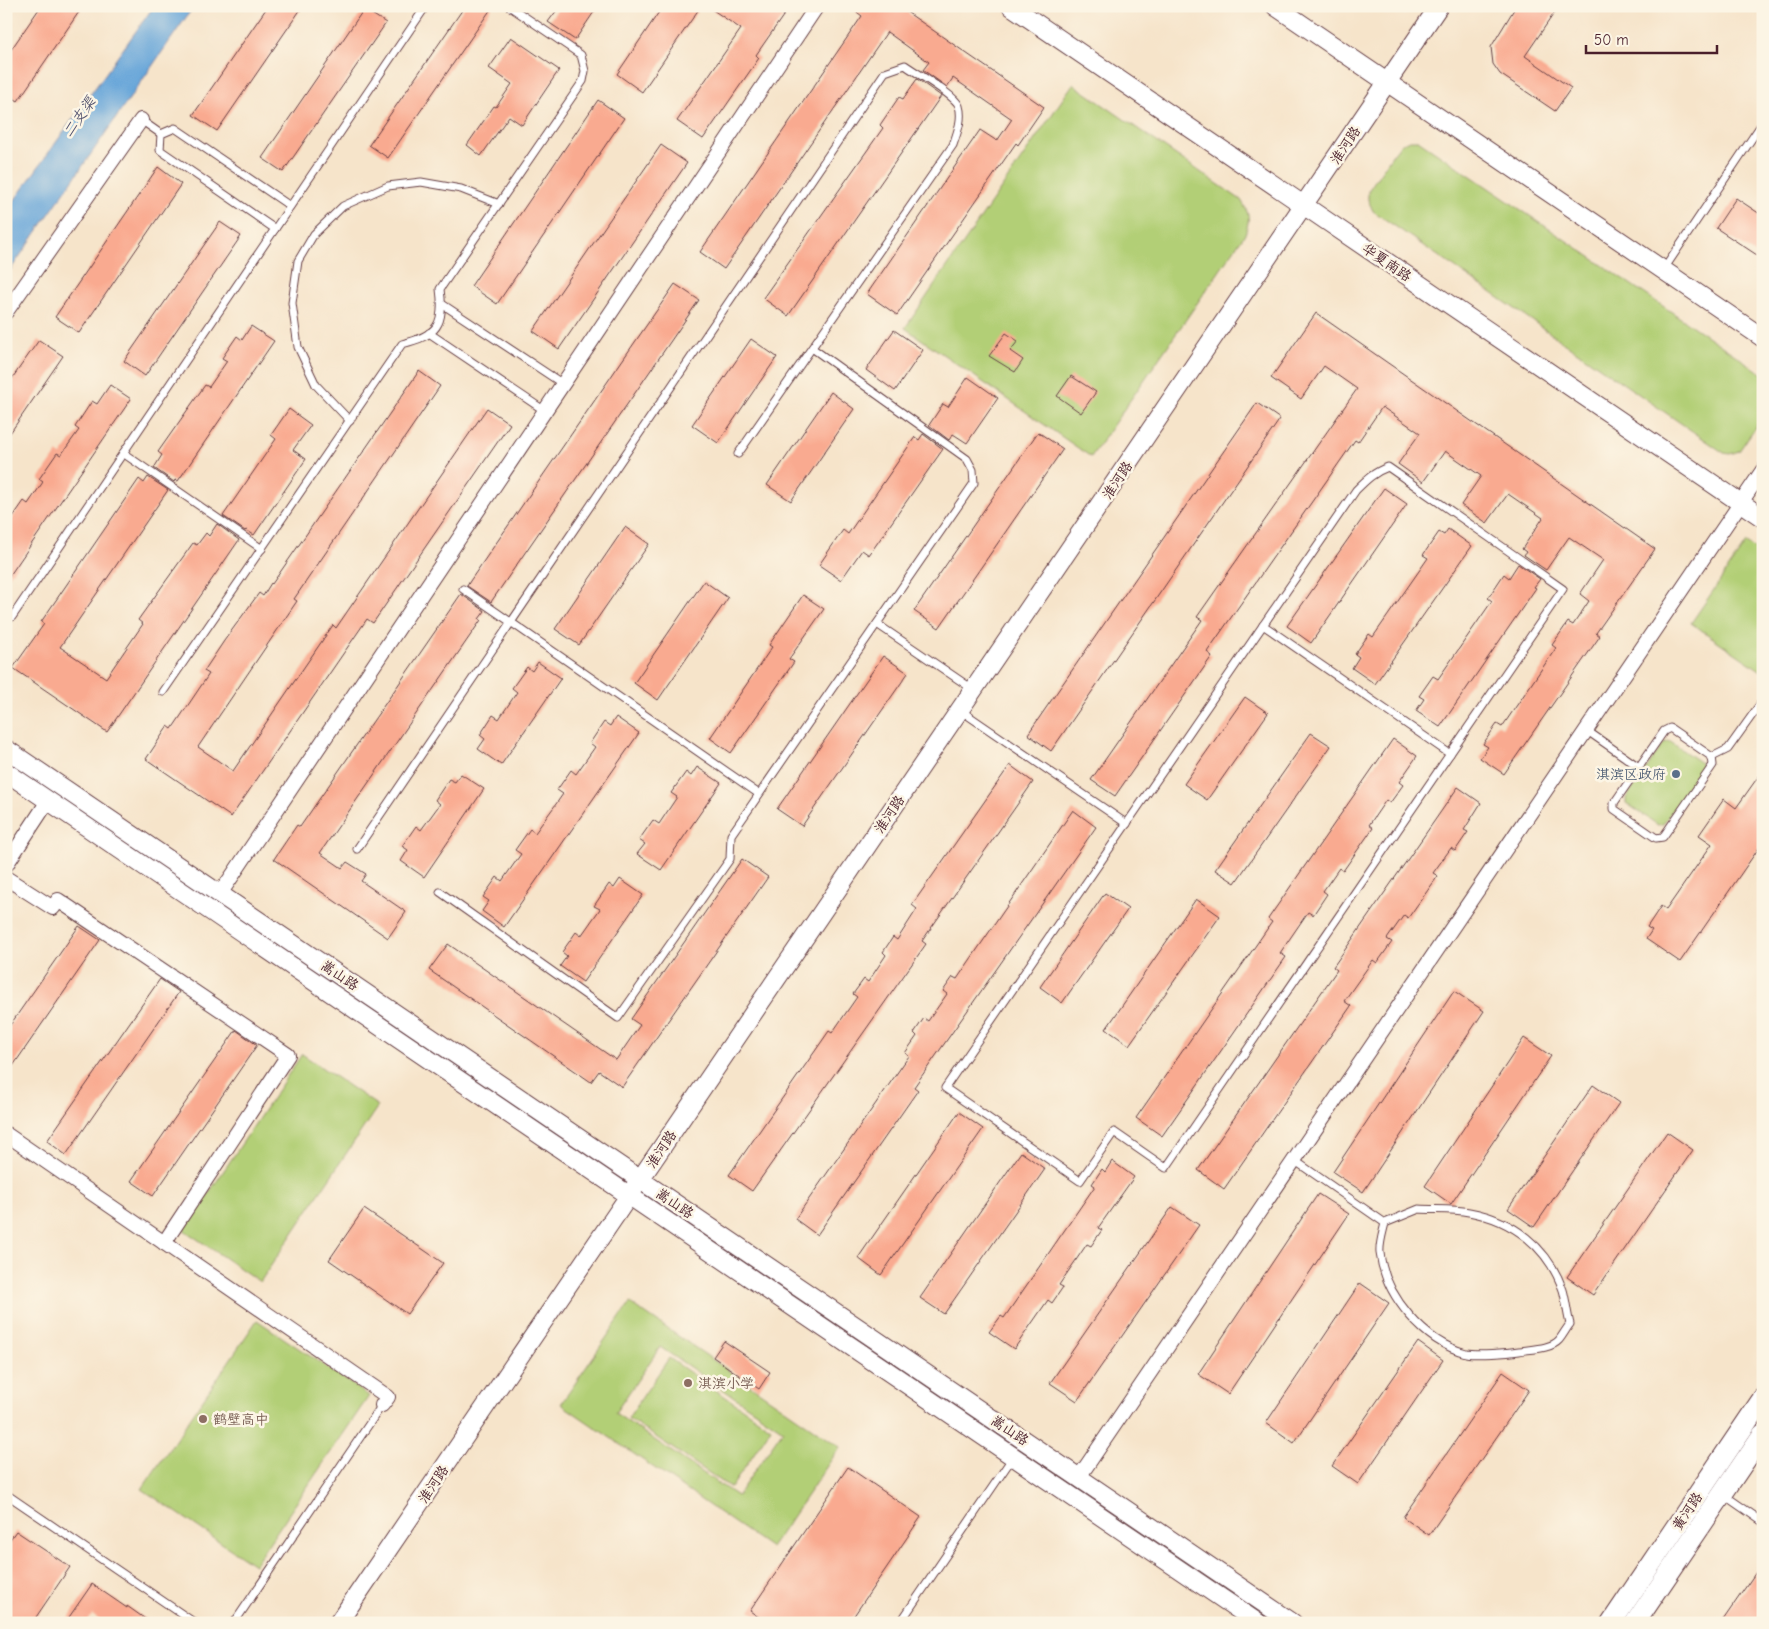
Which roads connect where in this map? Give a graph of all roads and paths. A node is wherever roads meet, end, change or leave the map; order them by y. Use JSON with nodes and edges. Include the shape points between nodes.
{"nodes":[{"id":1,"x":426,"y":6,"type":"edge"},
{"id":2,"x":509,"y":6,"type":"edge"},
{"id":3,"x":817,"y":6,"type":"edge"},
{"id":4,"x":1011,"y":6,"type":"edge"},
{"id":5,"x":1275,"y":6,"type":"edge"},
{"id":6,"x":1439,"y":6,"type":"edge"},
{"id":7,"x":1388,"y":82,"type":"junction"},
{"id":8,"x":140,"y":120,"type":"joint"},
{"id":9,"x":1763,"y":122,"type":"edge"},
{"id":10,"x":161,"y":134,"type":"junction"},
{"id":11,"x":499,"y":204,"type":"junction"},
{"id":12,"x":290,"y":206,"type":"junction"},
{"id":13,"x":1304,"y":206,"type":"junction"},
{"id":14,"x":275,"y":229,"type":"junction"},
{"id":15,"x":1663,"y":270,"type":"junction"},
{"id":16,"x":442,"y":304,"type":"junction"},
{"id":17,"x":6,"y":312,"type":"edge"},
{"id":18,"x":429,"y":334,"type":"junction"},
{"id":19,"x":1763,"y":338,"type":"edge"},
{"id":20,"x":812,"y":348,"type":"junction"},
{"id":21,"x":563,"y":384,"type":"junction"},
{"id":22,"x":545,"y":411,"type":"junction"},
{"id":23,"x":350,"y":421,"type":"junction"},
{"id":24,"x":123,"y":453,"type":"junction"},
{"id":25,"x":738,"y":454,"type":"dead end"},
{"id":26,"x":1763,"y":470,"type":"edge"},
{"id":27,"x":1740,"y":503,"type":"junction"},
{"id":28,"x":1763,"y":518,"type":"edge"},
{"id":29,"x":262,"y":549,"type":"junction"},
{"id":30,"x":463,"y":589,"type":"dead end"},
{"id":31,"x":12,"y":617,"type":"dead end"},
{"id":32,"x":511,"y":622,"type":"junction"},
{"id":33,"x":878,"y":624,"type":"junction"},
{"id":34,"x":1263,"y":625,"type":"junction"},
{"id":35,"x":974,"y":690,"type":"junction"},
{"id":36,"x":163,"y":692,"type":"dead end"},
{"id":37,"x":1763,"y":700,"type":"edge"},
{"id":38,"x":960,"y":710,"type":"junction"},
{"id":39,"x":1586,"y":730,"type":"junction"},
{"id":40,"x":6,"y":749,"type":"edge"},
{"id":41,"x":1450,"y":754,"type":"junction"},
{"id":42,"x":1712,"y":757,"type":"junction"},
{"id":43,"x":1639,"y":767,"type":"junction"},
{"id":44,"x":6,"y":772,"type":"edge"},
{"id":45,"x":760,"y":794,"type":"junction"},
{"id":46,"x":48,"y":801,"type":"junction"},
{"id":47,"x":1127,"y":824,"type":"junction"},
{"id":48,"x":357,"y":849,"type":"dead end"},
{"id":49,"x":6,"y":865,"type":"edge"},
{"id":50,"x":6,"y":878,"type":"edge"},
{"id":51,"x":440,"y":892,"type":"dead end"},
{"id":52,"x":220,"y":894,"type":"junction"},
{"id":53,"x":6,"y":1134,"type":"edge"},
{"id":54,"x":1294,"y":1160,"type":"junction"},
{"id":55,"x":640,"y":1179,"type":"junction"},
{"id":56,"x":629,"y":1196,"type":"junction"},
{"id":57,"x":1385,"y":1223,"type":"junction"},
{"id":58,"x":164,"y":1243,"type":"junction"},
{"id":59,"x":1763,"y":1398,"type":"edge"},
{"id":60,"x":382,"y":1405,"type":"joint"},
{"id":61,"x":1763,"y":1434,"type":"edge"},
{"id":62,"x":1013,"y":1456,"type":"junction"},
{"id":63,"x":1079,"y":1477,"type":"junction"},
{"id":64,"x":6,"y":1494,"type":"edge"},
{"id":65,"x":1722,"y":1494,"type":"junction"},
{"id":66,"x":1763,"y":1522,"type":"edge"},
{"id":67,"x":195,"y":1623,"type":"edge"},
{"id":68,"x":234,"y":1623,"type":"edge"},
{"id":69,"x":338,"y":1623,"type":"edge"},
{"id":70,"x":900,"y":1623,"type":"edge"},
{"id":71,"x":1258,"y":1623,"type":"edge"},
{"id":72,"x":1293,"y":1623,"type":"edge"},
{"id":73,"x":1611,"y":1623,"type":"edge"},
{"id":74,"x":1635,"y":1623,"type":"edge"}],
"edges":[{"from":1,"to":12,"type":"lane"},
{"from":2,"to":11,"type":"lane","via":[[581,55],[585,71],[583,81]]},
{"from":3,"to":21,"type":"street"},
{"from":4,"to":13,"type":"street","name":"华夏南路"},
{"from":5,"to":7,"type":"street"},
{"from":6,"to":7,"type":"street","name":"淮河路"},
{"from":7,"to":13,"type":"street","name":"淮河路"},
{"from":7,"to":15,"type":"street"},
{"from":8,"to":10,"type":"lane"},
{"from":8,"to":17,"type":"street"},
{"from":9,"to":15,"type":"lane"},
{"from":10,"to":12,"type":"lane","via":[[175,128]]},
{"from":10,"to":14,"type":"lane","via":[[160,150]]},
{"from":11,"to":16,"type":"lane","via":[[440,289]]},
{"from":11,"to":23,"type":"lane","via":[[461,189],[422,182],[388,186],[342,206],[314,234],[298,262],[292,302],[298,347],[316,385]]},
{"from":12,"to":14,"type":"lane"},
{"from":13,"to":27,"type":"street","name":"华夏南路"},
{"from":13,"to":35,"type":"street","name":"淮河路"},
{"from":14,"to":24,"type":"lane"},
{"from":15,"to":19,"type":"street"},
{"from":16,"to":18,"type":"lane","via":[[436,329]]},
{"from":16,"to":21,"type":"lane"},
{"from":18,"to":22,"type":"lane"},
{"from":18,"to":23,"type":"lane","via":[[402,344]]},
{"from":20,"to":25,"type":"lane"},
{"from":20,"to":32,"type":"lane","via":[[953,145],[960,121],[958,105],[952,97],[905,65],[884,72]]},
{"from":20,"to":33,"type":"lane","via":[[967,459],[973,470],[974,483]]},
{"from":21,"to":22,"type":"street"},
{"from":22,"to":52,"type":"street"},
{"from":23,"to":29,"type":"lane"},
{"from":24,"to":29,"type":"lane"},
{"from":24,"to":31,"type":"lane"},
{"from":26,"to":27,"type":"street"},
{"from":27,"to":28,"type":"street","name":"华夏南路"},
{"from":27,"to":39,"type":"street"},
{"from":29,"to":36,"type":"lane"},
{"from":30,"to":32,"type":"lane"},
{"from":32,"to":45,"type":"lane"},
{"from":32,"to":48,"type":"lane"},
{"from":33,"to":35,"type":"lane"},
{"from":33,"to":45,"type":"lane"},
{"from":34,"to":41,"type":"lane"},
{"from":34,"to":41,"type":"lane","via":[[1356,490],[1370,476],[1388,467],[1563,589]]},
{"from":34,"to":47,"type":"lane"},
{"from":35,"to":38,"type":"street","name":"淮河路"},
{"from":37,"to":42,"type":"lane","via":[[1728,749]]},
{"from":38,"to":47,"type":"lane"},
{"from":38,"to":55,"type":"street","name":"淮河路"},
{"from":39,"to":43,"type":"lane"},
{"from":39,"to":54,"type":"street"},
{"from":40,"to":52,"type":"street","name":"嵩山路"},
{"from":41,"to":47,"type":"lane","via":[[1166,1168],[1114,1132],[1080,1180],[945,1088]]},
{"from":42,"to":43,"type":"lane","via":[[1670,728],[1664,731]]},
{"from":42,"to":43,"type":"lane","via":[[1713,765],[1663,837],[1656,838],[1614,809],[1614,803]]},
{"from":44,"to":46,"type":"street","name":"嵩山路"},
{"from":45,"to":51,"type":"lane","via":[[731,835],[730,859],[618,1018]]},
{"from":46,"to":49,"type":"street"},
{"from":46,"to":56,"type":"street","name":"嵩山路"},
{"from":50,"to":58,"type":"street","via":[[53,908],[58,900],[288,1055]]},
{"from":52,"to":55,"type":"street","name":"嵩山路"},
{"from":53,"to":58,"type":"street"},
{"from":54,"to":57,"type":"lane"},
{"from":54,"to":63,"type":"street"},
{"from":55,"to":56,"type":"street","name":"淮河路"},
{"from":55,"to":63,"type":"street","name":"嵩山路"},
{"from":56,"to":62,"type":"street","name":"嵩山路"},
{"from":56,"to":69,"type":"street","name":"淮河路"},
{"from":57,"to":57,"type":"lane","via":[[1380,1252],[1390,1287],[1424,1330],[1446,1345],[1467,1353],[1511,1353],[1558,1341],[1570,1324],[1552,1266],[1537,1245],[1506,1224],[1469,1212],[1419,1209]]},
{"from":58,"to":60,"type":"street","via":[[388,1397]]},
{"from":59,"to":73,"type":"main road","name":"黄河路"},
{"from":60,"to":68,"type":"lane"},
{"from":61,"to":65,"type":"main road","name":"黄河路"},
{"from":62,"to":70,"type":"lane"},
{"from":62,"to":71,"type":"street","name":"嵩山路"},
{"from":63,"to":72,"type":"street","name":"嵩山路"},
{"from":64,"to":67,"type":"lane"},
{"from":65,"to":66,"type":"lane"},
{"from":65,"to":74,"type":"main road","name":"黄河路"}]}
